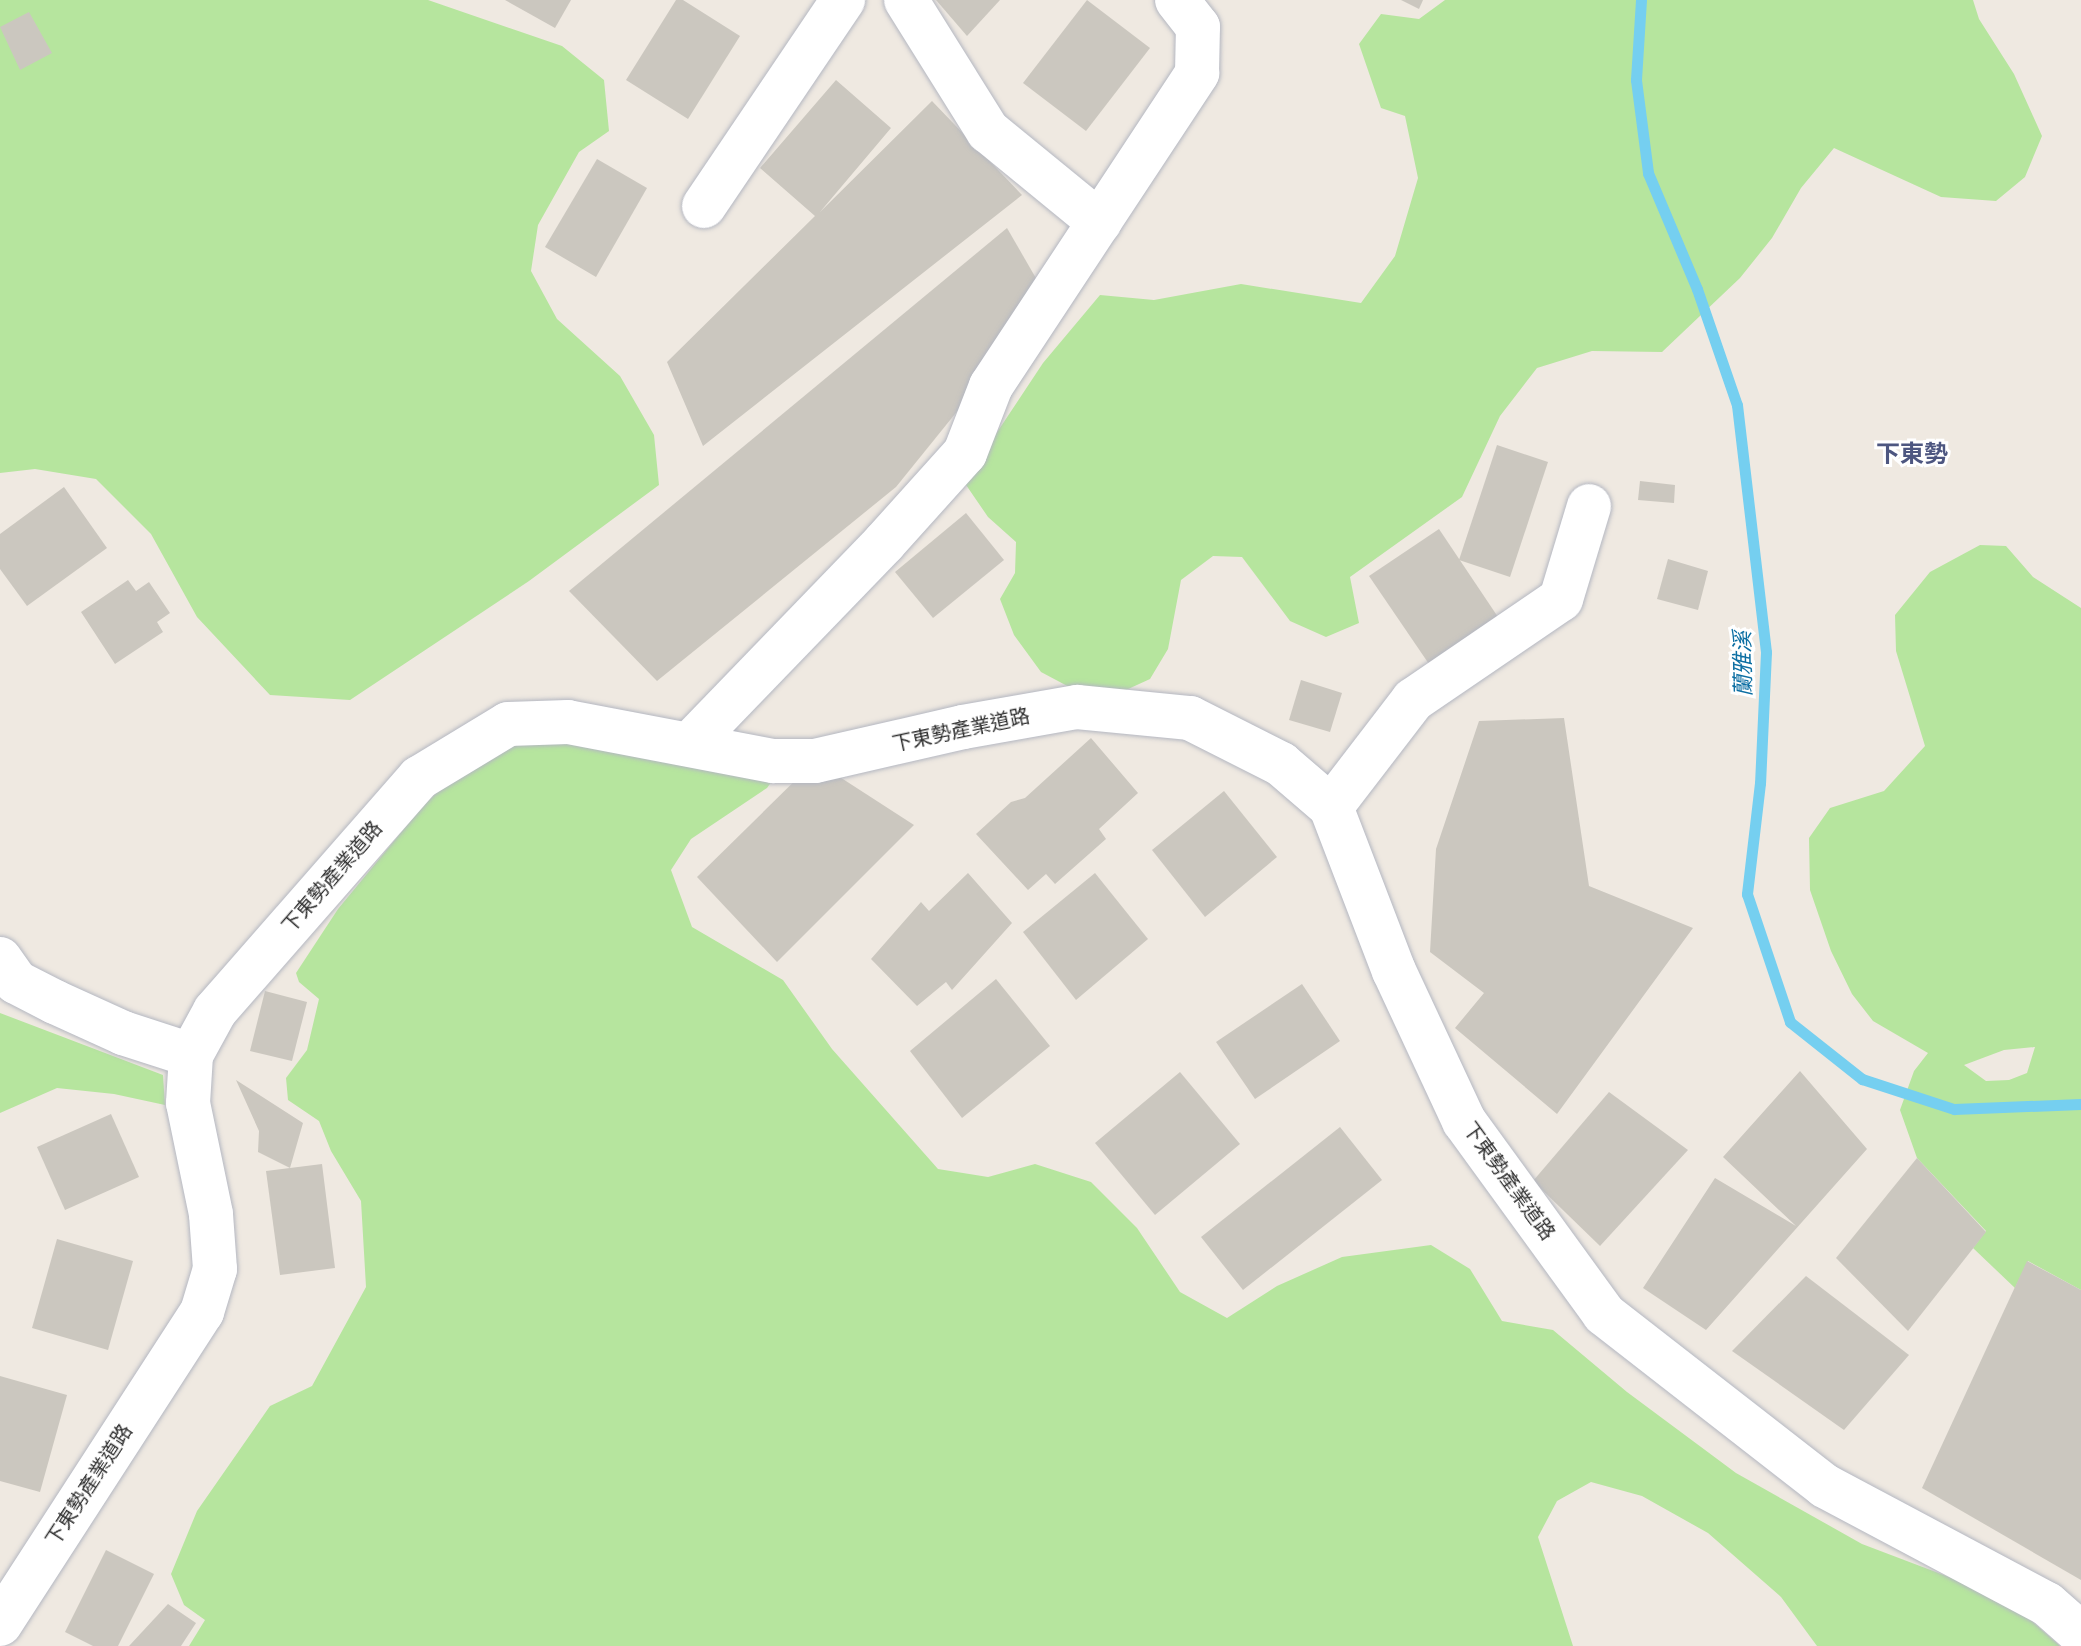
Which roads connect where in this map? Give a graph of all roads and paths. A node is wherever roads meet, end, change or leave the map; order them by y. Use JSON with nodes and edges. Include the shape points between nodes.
{"nodes":[{"id":1,"x":843,"y":0,"type":"edge"},
{"id":2,"x":906,"y":0,"type":"edge"},
{"id":3,"x":1177,"y":0,"type":"edge"},
{"id":4,"x":704,"y":206,"type":"dead end"},
{"id":5,"x":1099,"y":222,"type":"junction"},
{"id":6,"x":1589,"y":506,"type":"dead end"},
{"id":7,"x":690,"y":744,"type":"junction"},
{"id":8,"x":1331,"y":807,"type":"junction"},
{"id":9,"x":0,"y":959,"type":"edge"},
{"id":10,"x":191,"y":1055,"type":"junction"},
{"id":11,"x":0,"y":1624,"type":"edge"},
{"id":12,"x":2081,"y":1634,"type":"edge"}],
"edges":[{"from":1,"to":4,"type":"street"},
{"from":2,"to":5,"type":"street","via":[[988,131]]},
{"from":3,"to":5,"type":"street","via":[[1198,27],[1197,73]]},
{"from":5,"to":7,"type":"street","via":[[991,386],[965,453]]},
{"from":6,"to":8,"type":"street","via":[[1561,599],[1413,700]]},
{"from":7,"to":8,"type":"street","name":"下東勢產業道路","via":[[773,761],[815,761],[1077,707],[1176,716],[1190,718],[1281,764]]},
{"from":7,"to":10,"type":"street","name":"下東勢產業道路","via":[[568,722],[508,724],[475,741],[419,778],[215,1011]]},
{"from":8,"to":12,"type":"street","name":"下東勢產業道路","via":[[1394,971],[1464,1121],[1604,1314],[1825,1486],[2047,1604]]},
{"from":9,"to":10,"type":"street","via":[[16,982],[55,1002],[123,1033]]},
{"from":10,"to":11,"type":"street","name":"下東勢產業道路","via":[[188,1103],[211,1214],[215,1269],[202,1312]]}]}
